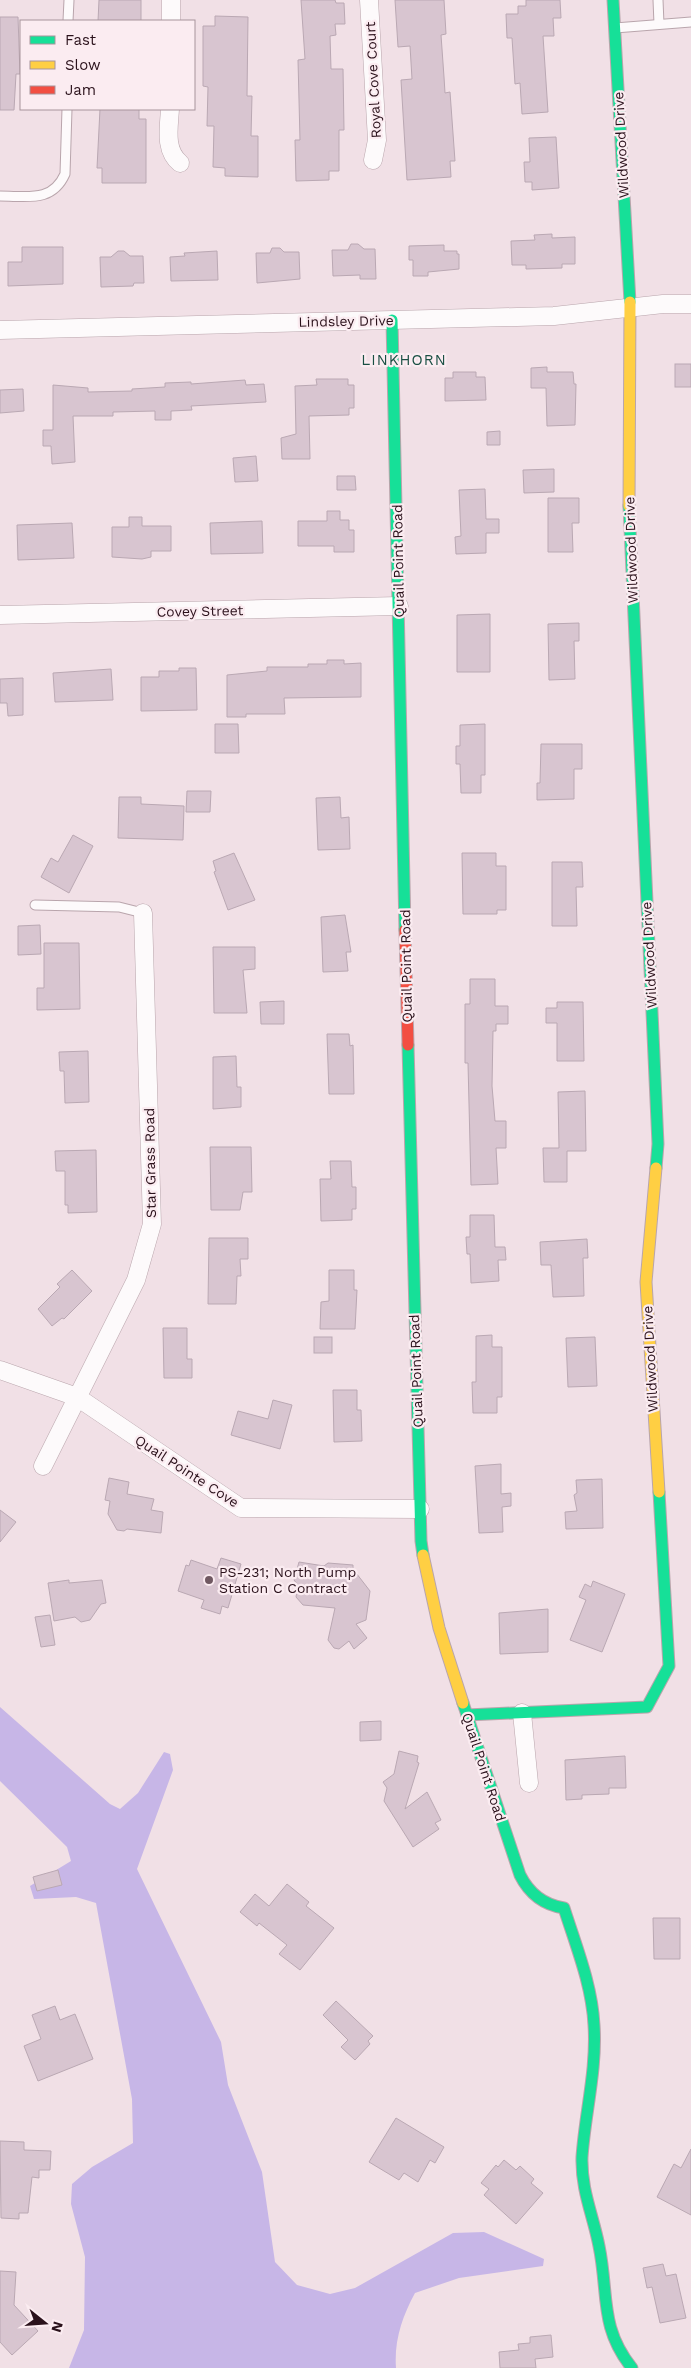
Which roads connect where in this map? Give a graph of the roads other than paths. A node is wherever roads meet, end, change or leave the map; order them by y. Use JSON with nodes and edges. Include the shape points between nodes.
{"nodes":[{"id":1,"x":69,"y":0,"type":"edge"},
{"id":2,"x":171,"y":0,"type":"edge"},
{"id":3,"x":369,"y":0,"type":"edge"},
{"id":4,"x":613,"y":0,"type":"edge"},
{"id":5,"x":658,"y":0,"type":"edge"},
{"id":6,"x":68,"y":20,"type":"edge"},
{"id":7,"x":171,"y":20,"type":"edge"},
{"id":8,"x":691,"y":22,"type":"edge"},
{"id":9,"x":659,"y":24,"type":"junction"},
{"id":10,"x":615,"y":28,"type":"junction"},
{"id":11,"x":66,"y":110,"type":"edge"},
{"id":12,"x":170,"y":110,"type":"edge"},
{"id":13,"x":372,"y":160,"type":"dead end"},
{"id":14,"x":180,"y":163,"type":"dead end"},
{"id":15,"x":0,"y":196,"type":"edge"},
{"id":16,"x":691,"y":304,"type":"edge"},
{"id":17,"x":630,"y":308,"type":"junction"},
{"id":18,"x":392,"y":320,"type":"junction"},
{"id":19,"x":0,"y":330,"type":"edge"},
{"id":20,"x":399,"y":606,"type":"junction"},
{"id":21,"x":0,"y":615,"type":"edge"},
{"id":22,"x":34,"y":904,"type":"dead end"},
{"id":23,"x":143,"y":913,"type":"joint"},
{"id":24,"x":0,"y":1370,"type":"edge"},
{"id":25,"x":77,"y":1397,"type":"junction"},
{"id":26,"x":42,"y":1466,"type":"dead end"},
{"id":27,"x":420,"y":1509,"type":"junction"},
{"id":28,"x":522,"y":1713,"type":"junction"},
{"id":29,"x":467,"y":1715,"type":"junction"},
{"id":30,"x":530,"y":1783,"type":"dead end"},
{"id":31,"x":632,"y":2368,"type":"edge"}],
"edges":[{"from":1,"to":6,"type":"lane"},
{"from":2,"to":7,"type":"street"},
{"from":3,"to":13,"type":"street","name":"Royal Cove Court","via":[[377,140]]},
{"from":4,"to":10,"type":"street","name":"Wildwood Drive"},
{"from":5,"to":9,"type":"lane"},
{"from":8,"to":9,"type":"lane"},
{"from":9,"to":10,"type":"lane"},
{"from":10,"to":17,"type":"street","name":"Wildwood Drive"},
{"from":11,"to":15,"type":"lane","via":[[65,174],[61,184],[43,195]]},
{"from":12,"to":14,"type":"street","via":[[169,144],[171,153]]},
{"from":16,"to":17,"type":"street","name":"Lindsley Drive"},
{"from":17,"to":18,"type":"street","name":"Lindsley Drive","via":[[554,316]]},
{"from":17,"to":28,"type":"street","name":"Wildwood Drive","via":[[629,504],[658,1144],[646,1282],[669,1666],[648,1707]]},
{"from":18,"to":19,"type":"street","name":"Lindsley Drive"},
{"from":18,"to":20,"type":"street","name":"Quail Point Road"},
{"from":20,"to":21,"type":"street","name":"Covey Street"},
{"from":20,"to":27,"type":"street","name":"Quail Point Road"},
{"from":22,"to":23,"type":"lane","via":[[119,907]]},
{"from":23,"to":25,"type":"street","name":"Star Grass Road","via":[[152,1224],[136,1280]]},
{"from":24,"to":25,"type":"street","name":"Quail Pointe Cove"},
{"from":25,"to":26,"type":"street","name":"Star Grass Road"},
{"from":25,"to":27,"type":"street","name":"Quail Pointe Cove","via":[[241,1508]]},
{"from":27,"to":29,"type":"street","name":"Quail Point Road","via":[[427,1579]]},
{"from":28,"to":29,"type":"street"},
{"from":28,"to":30,"type":"street"},
{"from":29,"to":31,"type":"street","name":"Quail Point Road","via":[[522,1878],[542,1901],[564,1908],[582,1966],[594,2022],[595,2047],[584,2151],[584,2193],[602,2254],[609,2330],[615,2345]]}]}
